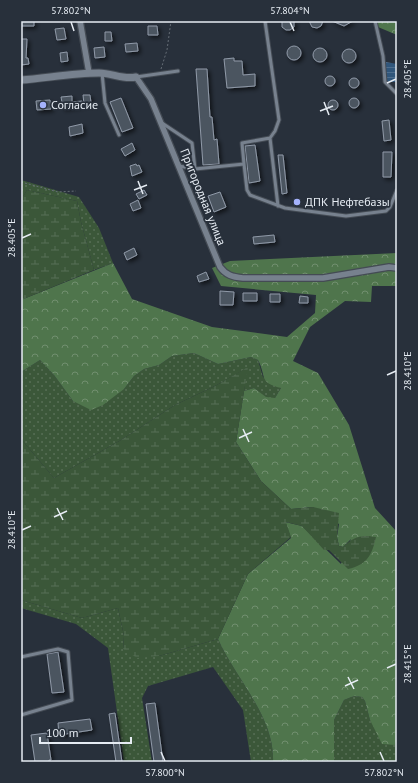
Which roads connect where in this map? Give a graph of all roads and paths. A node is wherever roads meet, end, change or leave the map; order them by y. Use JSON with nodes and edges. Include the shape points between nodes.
{"nodes":[{"id":1,"x":80,"y":21,"type":"edge"},
{"id":2,"x":171,"y":21,"type":"edge"},
{"id":3,"x":265,"y":21,"type":"edge"},
{"id":4,"x":375,"y":21,"type":"edge"},
{"id":5,"x":178,"y":72,"type":"dead end"},
{"id":6,"x":102,"y":73,"type":"junction"},
{"id":7,"x":89,"y":74,"type":"junction"},
{"id":8,"x":158,"y":75,"type":"junction"},
{"id":9,"x":136,"y":77,"type":"junction"},
{"id":10,"x":21,"y":80,"type":"edge"},
{"id":11,"x":397,"y":94,"type":"edge"},
{"id":12,"x":162,"y":123,"type":"junction"},
{"id":13,"x":119,"y":135,"type":"dead end"},
{"id":14,"x":270,"y":138,"type":"junction"},
{"id":15,"x":244,"y":164,"type":"junction"},
{"id":16,"x":179,"y":166,"type":"junction"},
{"id":17,"x":195,"y":169,"type":"junction"},
{"id":18,"x":21,"y":182,"type":"edge"},
{"id":19,"x":397,"y":190,"type":"edge"},
{"id":20,"x":76,"y":191,"type":"dead end"},
{"id":21,"x":278,"y":206,"type":"junction"},
{"id":22,"x":397,"y":268,"type":"edge"},
{"id":23,"x":21,"y":657,"type":"edge"},
{"id":24,"x":21,"y":714,"type":"edge"}],
"edges":[{"from":1,"to":7,"type":"street"},
{"from":2,"to":8,"type":"path","via":[[167,50]]},
{"from":3,"to":14,"type":"lane","via":[[279,120]]},
{"from":4,"to":11,"type":"lane","via":[[384,56],[385,82]]},
{"from":5,"to":8,"type":"lane"},
{"from":6,"to":7,"type":"street"},
{"from":6,"to":9,"type":"street","via":[[129,79]]},
{"from":6,"to":13,"type":"lane","via":[[105,102]]},
{"from":7,"to":10,"type":"street"},
{"from":8,"to":9,"type":"lane"},
{"from":9,"to":12,"type":"street","name":"Пригородная улица","via":[[151,99]]},
{"from":12,"to":16,"type":"street","name":"Пригородная улица"},
{"from":12,"to":17,"type":"lane","via":[[192,143]]},
{"from":14,"to":15,"type":"lane","via":[[242,143]]},
{"from":14,"to":21,"type":"lane"},
{"from":15,"to":17,"type":"lane"},
{"from":15,"to":21,"type":"lane","via":[[250,195]]},
{"from":16,"to":17,"type":"lane"},
{"from":16,"to":22,"type":"street","name":"Пригородная улица","via":[[220,267],[231,277],[323,278],[389,267]]},
{"from":18,"to":20,"type":"path","via":[[58,192]]},
{"from":19,"to":21,"type":"lane","via":[[386,211],[346,216]]},
{"from":23,"to":24,"type":"lane","via":[[58,649],[68,652],[72,700]]}]}
